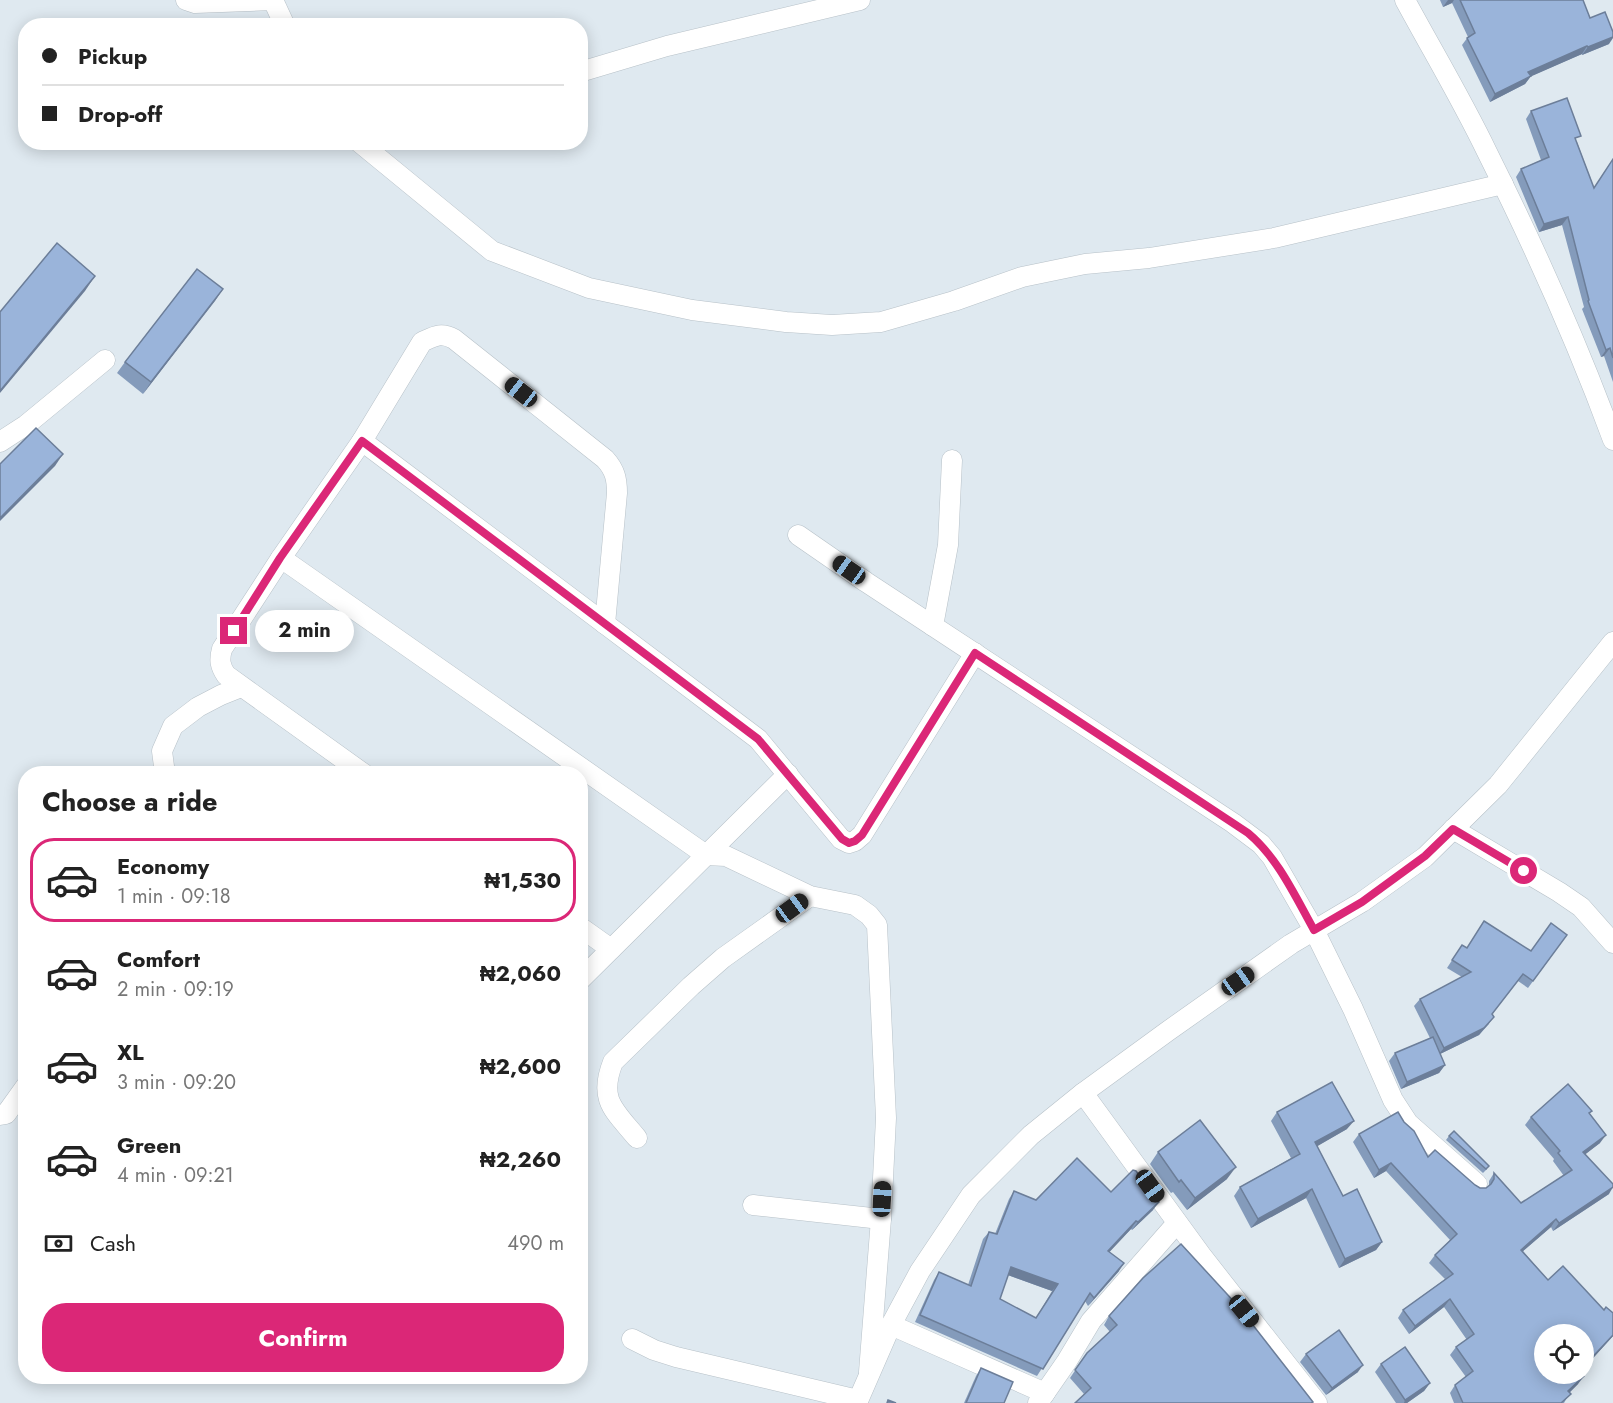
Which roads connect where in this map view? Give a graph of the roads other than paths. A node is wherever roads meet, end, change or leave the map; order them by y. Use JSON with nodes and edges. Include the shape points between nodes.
{"nodes":[{"id":1,"x":186,"y":0,"type":"edge"},
{"id":2,"x":273,"y":0,"type":"edge"},
{"id":3,"x":860,"y":0,"type":"edge"},
{"id":4,"x":1405,"y":0,"type":"edge"},
{"id":5,"x":281,"y":18,"type":"edge"},
{"id":6,"x":588,"y":70,"type":"edge"},
{"id":7,"x":368,"y":150,"type":"edge"},
{"id":8,"x":1503,"y":184,"type":"junction"},
{"id":9,"x":105,"y":360,"type":"dead end"},
{"id":10,"x":1613,"y":440,"type":"edge"},
{"id":11,"x":362,"y":441,"type":"junction"},
{"id":12,"x":0,"y":442,"type":"edge"},
{"id":13,"x":952,"y":460,"type":"dead end"},
{"id":14,"x":798,"y":535,"type":"dead end"},
{"id":15,"x":280,"y":558,"type":"junction"},
{"id":16,"x":605,"y":624,"type":"junction"},
{"id":17,"x":933,"y":626,"type":"junction"},
{"id":18,"x":1613,"y":642,"type":"edge"},
{"id":19,"x":975,"y":653,"type":"junction"},
{"id":20,"x":241,"y":687,"type":"junction"},
{"id":21,"x":164,"y":766,"type":"edge"},
{"id":22,"x":353,"y":766,"type":"edge"},
{"id":23,"x":578,"y":766,"type":"edge"},
{"id":24,"x":588,"y":773,"type":"edge"},
{"id":25,"x":788,"y":774,"type":"junction"},
{"id":26,"x":1453,"y":829,"type":"junction"},
{"id":27,"x":706,"y":855,"type":"junction"},
{"id":28,"x":810,"y":896,"type":"junction"},
{"id":29,"x":1314,"y":930,"type":"junction"},
{"id":30,"x":588,"y":932,"type":"edge"},
{"id":31,"x":1613,"y":943,"type":"edge"},
{"id":32,"x":612,"y":949,"type":"junction"},
{"id":33,"x":588,"y":972,"type":"edge"},
{"id":34,"x":1083,"y":1093,"type":"junction"},
{"id":35,"x":18,"y":1097,"type":"edge"},
{"id":36,"x":0,"y":1115,"type":"edge"},
{"id":37,"x":637,"y":1138,"type":"dead end"},
{"id":38,"x":1477,"y":1184,"type":"edge"},
{"id":39,"x":753,"y":1205,"type":"dead end"},
{"id":40,"x":881,"y":1220,"type":"junction"},
{"id":41,"x":1178,"y":1223,"type":"junction"},
{"id":42,"x":891,"y":1325,"type":"junction"},
{"id":43,"x":632,"y":1339,"type":"dead end"},
{"id":44,"x":869,"y":1372,"type":"junction"},
{"id":45,"x":1041,"y":1398,"type":"edge"},
{"id":46,"x":858,"y":1401,"type":"edge"},
{"id":47,"x":1317,"y":1403,"type":"edge"}],
"edges":[{"from":1,"to":2,"type":"street"},
{"from":2,"to":5,"type":"street"},
{"from":3,"to":6,"type":"street","via":[[667,46]]},
{"from":4,"to":8,"type":"street"},
{"from":7,"to":8,"type":"street","via":[[503,256],[589,288],[692,310],[832,325],[880,322],[1022,277],[1084,264],[1274,238]]},
{"from":8,"to":10,"type":"street","via":[[1540,260]]},
{"from":9,"to":12,"type":"street"},
{"from":11,"to":15,"type":"street"},
{"from":11,"to":16,"type":"street"},
{"from":11,"to":16,"type":"street","via":[[422,342],[434,336],[454,339],[613,468],[617,493]]},
{"from":13,"to":17,"type":"street","via":[[948,545]]},
{"from":14,"to":17,"type":"street"},
{"from":15,"to":20,"type":"street","via":[[219,658],[226,675]]},
{"from":15,"to":23,"type":"street"},
{"from":16,"to":25,"type":"street","via":[[758,739]]},
{"from":17,"to":19,"type":"street"},
{"from":18,"to":26,"type":"street","via":[[1498,785]]},
{"from":19,"to":25,"type":"street","via":[[855,841],[842,839]]},
{"from":19,"to":29,"type":"street","via":[[1248,833],[1272,857]]},
{"from":20,"to":21,"type":"street","via":[[198,707],[173,726],[162,751]]},
{"from":20,"to":22,"type":"street"},
{"from":24,"to":27,"type":"street"},
{"from":25,"to":27,"type":"street"},
{"from":26,"to":29,"type":"street","via":[[1425,856],[1362,902]]},
{"from":26,"to":31,"type":"street","via":[[1581,907]]},
{"from":27,"to":28,"type":"street","via":[[726,856]]},
{"from":27,"to":32,"type":"street"},
{"from":28,"to":37,"type":"street","via":[[723,958],[613,1062],[606,1092],[613,1110]]},
{"from":28,"to":40,"type":"street","via":[[855,905],[877,925],[886,1118]]},
{"from":29,"to":34,"type":"street"},
{"from":29,"to":38,"type":"street","via":[[1400,1112]]},
{"from":30,"to":32,"type":"street"},
{"from":32,"to":33,"type":"street"},
{"from":34,"to":41,"type":"street"},
{"from":34,"to":42,"type":"street","via":[[1031,1135],[971,1195],[920,1271]]},
{"from":35,"to":36,"type":"street","via":[[6,1114]]},
{"from":39,"to":40,"type":"street"},
{"from":40,"to":44,"type":"street"},
{"from":41,"to":45,"type":"street","via":[[1091,1321]]},
{"from":41,"to":47,"type":"street"},
{"from":42,"to":44,"type":"street"},
{"from":42,"to":45,"type":"street"},
{"from":43,"to":46,"type":"street","via":[[676,1358]]},
{"from":44,"to":46,"type":"street"}]}
